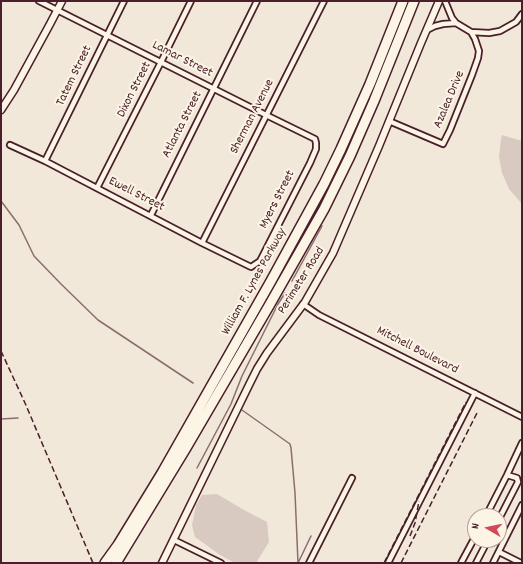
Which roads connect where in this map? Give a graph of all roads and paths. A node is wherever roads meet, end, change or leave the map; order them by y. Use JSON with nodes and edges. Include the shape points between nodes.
{"nodes":[{"id":1,"x":39,"y":1,"type":"edge"},
{"id":2,"x":62,"y":1,"type":"edge"},
{"id":3,"x":124,"y":1,"type":"edge"},
{"id":4,"x":191,"y":1,"type":"edge"},
{"id":5,"x":257,"y":1,"type":"edge"},
{"id":6,"x":324,"y":1,"type":"edge"},
{"id":7,"x":403,"y":1,"type":"edge"},
{"id":8,"x":414,"y":1,"type":"edge"},
{"id":9,"x":439,"y":1,"type":"edge"},
{"id":10,"x":444,"y":1,"type":"edge"},
{"id":11,"x":58,"y":10,"type":"junction"},
{"id":12,"x":522,"y":14,"type":"edge"},
{"id":13,"x":456,"y":23,"type":"junction"},
{"id":14,"x":426,"y":30,"type":"junction"},
{"id":15,"x":471,"y":32,"type":"junction"},
{"id":16,"x":107,"y":35,"type":"junction"},
{"id":17,"x":161,"y":62,"type":"junction"},
{"id":18,"x":214,"y":89,"type":"junction"},
{"id":19,"x":1,"y":110,"type":"edge"},
{"id":20,"x":266,"y":116,"type":"junction"},
{"id":21,"x":389,"y":121,"type":"junction"},
{"id":22,"x":315,"y":139,"type":"joint"},
{"id":23,"x":10,"y":145,"type":"dead end"},
{"id":24,"x":45,"y":161,"type":"junction"},
{"id":25,"x":98,"y":188,"type":"junction"},
{"id":26,"x":151,"y":215,"type":"junction"},
{"id":27,"x":202,"y":242,"type":"junction"},
{"id":28,"x":251,"y":266,"type":"joint"},
{"id":29,"x":303,"y":304,"type":"junction"},
{"id":30,"x":475,"y":393,"type":"junction"},
{"id":31,"x":522,"y":417,"type":"edge"},
{"id":32,"x":522,"y":443,"type":"edge"},
{"id":33,"x":507,"y":474,"type":"junction"},
{"id":34,"x":352,"y":478,"type":"dead end"},
{"id":35,"x":522,"y":505,"type":"edge"},
{"id":36,"x":490,"y":508,"type":"edge"},
{"id":37,"x":505,"y":508,"type":"edge"},
{"id":38,"x":174,"y":540,"type":"junction"},
{"id":39,"x":469,"y":548,"type":"edge"},
{"id":40,"x":484,"y":548,"type":"edge"},
{"id":41,"x":499,"y":552,"type":"junction"},
{"id":42,"x":118,"y":560,"type":"edge"},
{"id":43,"x":105,"y":563,"type":"edge"},
{"id":44,"x":162,"y":563,"type":"edge"},
{"id":45,"x":221,"y":563,"type":"edge"},
{"id":46,"x":310,"y":563,"type":"edge"},
{"id":47,"x":388,"y":563,"type":"edge"},
{"id":48,"x":461,"y":563,"type":"edge"},
{"id":49,"x":476,"y":563,"type":"edge"},
{"id":50,"x":493,"y":563,"type":"edge"},
{"id":51,"x":521,"y":563,"type":"edge"}],
"edges":[{"from":1,"to":11,"type":"street","name":"Lamar Street"},
{"from":2,"to":11,"type":"street"},
{"from":3,"to":16,"type":"street","name":"Tatem Street"},
{"from":4,"to":17,"type":"street","name":"Dixon Street"},
{"from":5,"to":18,"type":"street","name":"Atlanta Street"},
{"from":6,"to":20,"type":"street","name":"Sherman Avenue"},
{"from":7,"to":43,"type":"highway","name":"William F. Lynes Parkway","via":[[370,84],[324,184],[173,454]]},
{"from":8,"to":42,"type":"highway","name":"William F. Lynes Parkway","via":[[374,101],[324,209]]},
{"from":9,"to":14,"type":"street","name":"Perimeter Road"},
{"from":10,"to":13,"type":"street"},
{"from":11,"to":16,"type":"street","name":"Lamar Street"},
{"from":11,"to":19,"type":"street"},
{"from":12,"to":15,"type":"street","via":[[516,22],[500,31]]},
{"from":13,"to":14,"type":"street"},
{"from":13,"to":15,"type":"street"},
{"from":14,"to":21,"type":"street","name":"Perimeter Road"},
{"from":15,"to":21,"type":"street","name":"Azalea Drive","via":[[479,51],[478,58],[443,144]]},
{"from":16,"to":17,"type":"street","name":"Lamar Street"},
{"from":16,"to":24,"type":"street","name":"Tatem Street"},
{"from":17,"to":18,"type":"street","name":"Lamar Street"},
{"from":17,"to":25,"type":"street","name":"Dixon Street"},
{"from":18,"to":20,"type":"street","name":"Lamar Street"},
{"from":18,"to":26,"type":"street","name":"Atlanta Street"},
{"from":20,"to":22,"type":"street","name":"Lamar Street"},
{"from":20,"to":27,"type":"street","name":"Sherman Avenue"},
{"from":21,"to":29,"type":"street","name":"Perimeter Road","via":[[333,253]]},
{"from":22,"to":28,"type":"street","name":"Myers Street","via":[[316,149],[310,163],[260,261]]},
{"from":23,"to":24,"type":"street","name":"Ewell Street"},
{"from":24,"to":25,"type":"street","name":"Ewell Street"},
{"from":25,"to":26,"type":"street","name":"Ewell Street"},
{"from":26,"to":27,"type":"street","name":"Ewell Street"},
{"from":27,"to":28,"type":"street","name":"Ewell Street"},
{"from":29,"to":30,"type":"street","name":"Mitchell Boulevard"},
{"from":29,"to":38,"type":"street","name":"Perimeter Road","via":[[267,353],[252,379]]},
{"from":30,"to":31,"type":"street","name":"Mitchell Boulevard"},
{"from":30,"to":47,"type":"street"},
{"from":32,"to":33,"type":"street"},
{"from":33,"to":36,"type":"street"},
{"from":33,"to":37,"type":"street","via":[[517,478],[518,482]]},
{"from":34,"to":46,"type":"street"},
{"from":35,"to":41,"type":"street"},
{"from":38,"to":44,"type":"street","name":"Perimeter Road"},
{"from":38,"to":45,"type":"street"},
{"from":39,"to":48,"type":"street"},
{"from":40,"to":49,"type":"street"},
{"from":41,"to":50,"type":"street"},
{"from":41,"to":51,"type":"street"}]}
